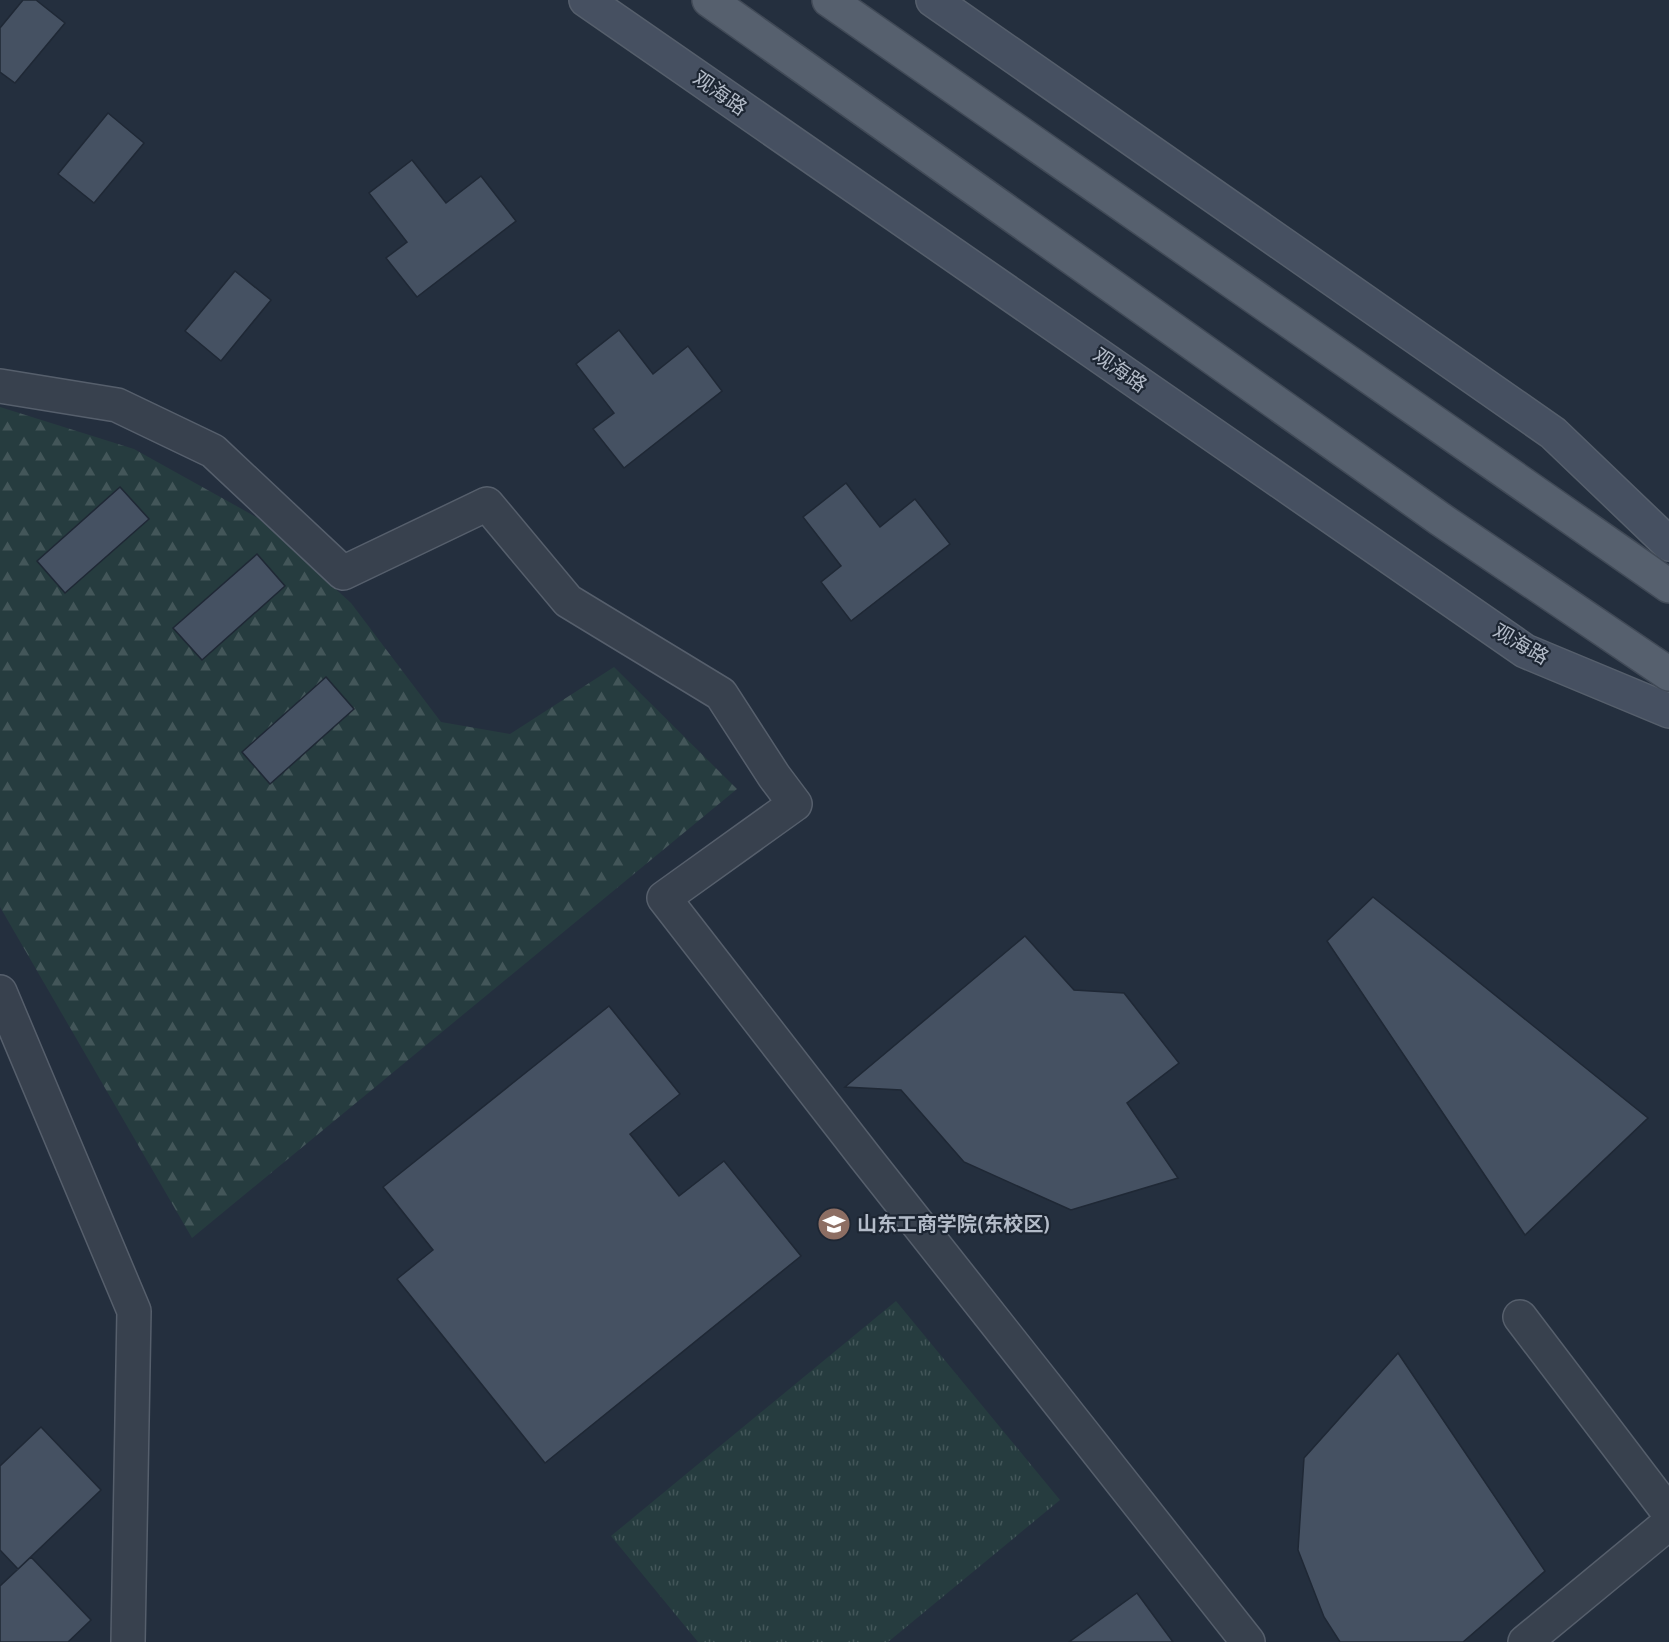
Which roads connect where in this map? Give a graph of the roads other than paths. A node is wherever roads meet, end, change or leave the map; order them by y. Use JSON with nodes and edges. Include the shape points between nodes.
{"nodes":[{"id":1,"x":586,"y":0,"type":"edge"},
{"id":2,"x":709,"y":0,"type":"edge"},
{"id":3,"x":829,"y":0,"type":"edge"},
{"id":4,"x":933,"y":0,"type":"edge"},
{"id":5,"x":0,"y":386,"type":"edge"},
{"id":6,"x":1669,"y":544,"type":"edge"},
{"id":7,"x":1669,"y":586,"type":"edge"},
{"id":8,"x":1669,"y":674,"type":"edge"},
{"id":9,"x":1669,"y":711,"type":"edge"},
{"id":10,"x":0,"y":992,"type":"edge"},
{"id":11,"x":1520,"y":1317,"type":"dead end"},
{"id":12,"x":1669,"y":1513,"type":"edge"},
{"id":13,"x":1669,"y":1523,"type":"edge"},
{"id":14,"x":128,"y":1642,"type":"edge"},
{"id":15,"x":1248,"y":1642,"type":"edge"},
{"id":16,"x":1525,"y":1642,"type":"edge"}],
"edges":[{"from":1,"to":9,"type":"main road","name":"观海路","via":[[1525,651]]},
{"from":2,"to":8,"type":"main road","via":[[1440,519]]},
{"from":3,"to":7,"type":"main road"},
{"from":4,"to":6,"type":"main road","via":[[1553,433]]},
{"from":5,"to":15,"type":"street","via":[[117,405],[213,451],[343,573],[487,504],[568,600],[720,694],[795,804],[664,898]]},
{"from":10,"to":14,"type":"street","via":[[134,1311]]},
{"from":11,"to":12,"type":"street"},
{"from":13,"to":16,"type":"street"}]}
